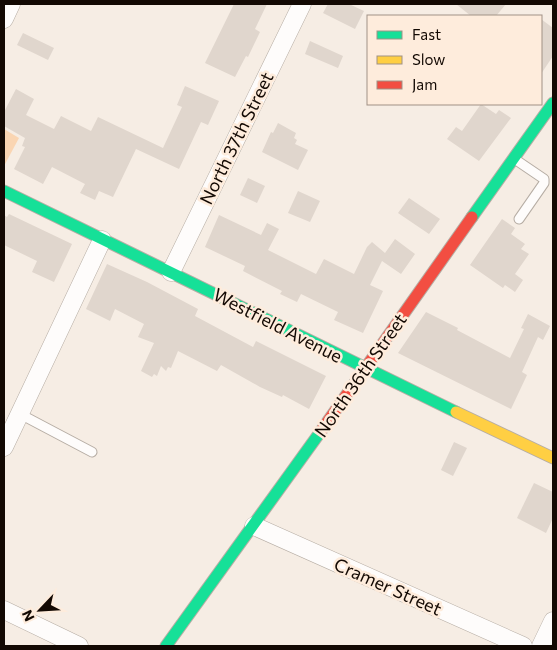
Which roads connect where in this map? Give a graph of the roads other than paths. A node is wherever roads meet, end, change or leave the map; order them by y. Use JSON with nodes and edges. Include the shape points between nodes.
{"nodes":[{"id":1,"x":11,"y":4,"type":"edge"},
{"id":2,"x":302,"y":4,"type":"edge"},
{"id":3,"x":4,"y":19,"type":"edge"},
{"id":4,"x":553,"y":103,"type":"edge"},
{"id":5,"x":514,"y":158,"type":"junction"},
{"id":6,"x":4,"y":191,"type":"edge"},
{"id":7,"x":519,"y":219,"type":"dead end"},
{"id":8,"x":102,"y":240,"type":"junction"},
{"id":9,"x":171,"y":272,"type":"junction"},
{"id":10,"x":365,"y":368,"type":"junction"},
{"id":11,"x":20,"y":414,"type":"junction"},
{"id":12,"x":4,"y":447,"type":"edge"},
{"id":13,"x":92,"y":452,"type":"dead end"},
{"id":14,"x":553,"y":458,"type":"edge"},
{"id":15,"x":254,"y":526,"type":"junction"},
{"id":16,"x":4,"y":610,"type":"edge"},
{"id":17,"x":553,"y":621,"type":"edge"},
{"id":18,"x":79,"y":646,"type":"edge"},
{"id":19,"x":166,"y":646,"type":"edge"},
{"id":20,"x":522,"y":646,"type":"edge"},
{"id":21,"x":541,"y":646,"type":"edge"}],
"edges":[{"from":1,"to":3,"type":"street"},
{"from":2,"to":9,"type":"street","name":"North 37th Street"},
{"from":4,"to":5,"type":"street","name":"North 36th Street"},
{"from":5,"to":7,"type":"lane","via":[[544,179]]},
{"from":5,"to":10,"type":"street","name":"North 36th Street"},
{"from":6,"to":8,"type":"street","name":"Westfield Avenue"},
{"from":8,"to":9,"type":"street","name":"Westfield Avenue"},
{"from":8,"to":11,"type":"street"},
{"from":9,"to":10,"type":"street","name":"Westfield Avenue"},
{"from":10,"to":14,"type":"street","name":"Westfield Avenue"},
{"from":10,"to":15,"type":"street","name":"North 36th Street"},
{"from":11,"to":12,"type":"street"},
{"from":11,"to":13,"type":"lane"},
{"from":15,"to":19,"type":"street","name":"North 36th Street"},
{"from":15,"to":20,"type":"street","name":"Cramer Street"},
{"from":16,"to":18,"type":"street"},
{"from":17,"to":21,"type":"street"}]}
